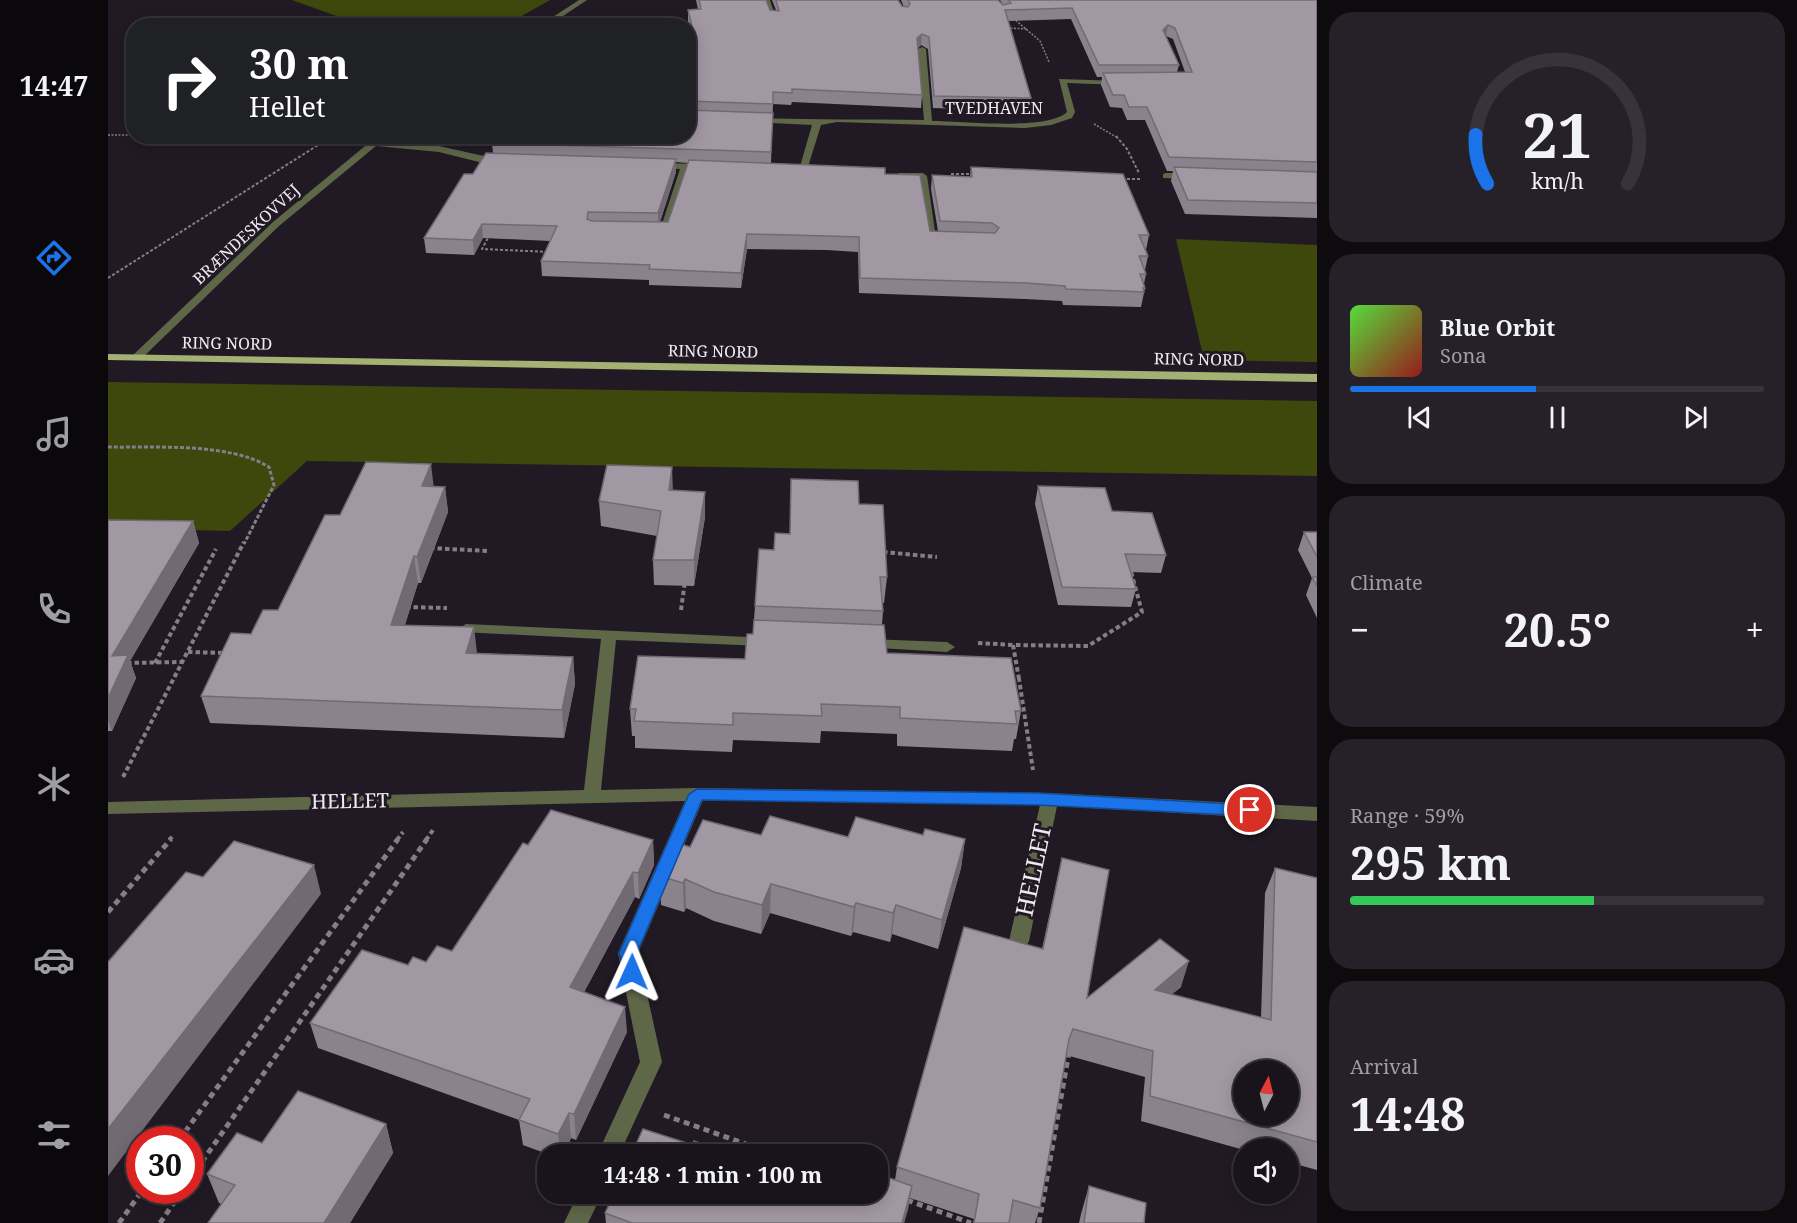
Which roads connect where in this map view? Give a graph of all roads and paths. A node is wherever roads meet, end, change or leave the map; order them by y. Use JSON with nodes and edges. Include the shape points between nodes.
{"nodes":[{"id":1,"x":584,"y":0,"type":"edge"},
{"id":2,"x":766,"y":0,"type":"edge"},
{"id":3,"x":1021,"y":15,"type":"edge"},
{"id":4,"x":555,"y":18,"type":"edge"},
{"id":5,"x":775,"y":20,"type":"edge"},
{"id":6,"x":1007,"y":28,"type":"edge"},
{"id":7,"x":1028,"y":29,"type":"junction"},
{"id":8,"x":922,"y":49,"type":"edge"},
{"id":9,"x":1062,"y":81,"type":"junction"},
{"id":10,"x":1130,"y":83,"type":"edge"},
{"id":11,"x":1069,"y":116,"type":"junction"},
{"id":12,"x":748,"y":120,"type":"edge"},
{"id":13,"x":928,"y":122,"type":"junction"},
{"id":14,"x":817,"y":123,"type":"junction"},
{"id":15,"x":108,"y":135,"type":"edge"},
{"id":16,"x":126,"y":135,"type":"edge"},
{"id":17,"x":320,"y":144,"type":"edge"},
{"id":18,"x":372,"y":144,"type":"joint"},
{"id":19,"x":517,"y":162,"type":"edge"},
{"id":20,"x":640,"y":165,"type":"edge"},
{"id":21,"x":685,"y":166,"type":"junction"},
{"id":22,"x":720,"y":168,"type":"edge"},
{"id":23,"x":791,"y":170,"type":"edge"},
{"id":24,"x":803,"y":170,"type":"junction"},
{"id":25,"x":814,"y":171,"type":"edge"},
{"id":26,"x":984,"y":174,"type":"edge"},
{"id":27,"x":890,"y":175,"type":"edge"},
{"id":28,"x":923,"y":176,"type":"junction"},
{"id":29,"x":1166,"y":176,"type":"edge"},
{"id":30,"x":1200,"y":177,"type":"edge"},
{"id":31,"x":1115,"y":178,"type":"edge"},
{"id":32,"x":492,"y":231,"type":"edge"},
{"id":33,"x":640,"y":232,"type":"edge"},
{"id":34,"x":956,"y":242,"type":"edge"},
{"id":35,"x":561,"y":252,"type":"edge"},
{"id":36,"x":108,"y":278,"type":"edge"},
{"id":37,"x":108,"y":357,"type":"edge"},
{"id":38,"x":136,"y":358,"type":"junction"},
{"id":39,"x":1317,"y":378,"type":"edge"},
{"id":40,"x":108,"y":447,"type":"edge"},
{"id":41,"x":421,"y":547,"type":"edge"},
{"id":42,"x":216,"y":549,"type":"dead end"},
{"id":43,"x":488,"y":551,"type":"dead end"},
{"id":44,"x":878,"y":552,"type":"edge"},
{"id":45,"x":937,"y":557,"type":"dead end"},
{"id":46,"x":1129,"y":566,"type":"edge"},
{"id":47,"x":687,"y":570,"type":"edge"},
{"id":48,"x":404,"y":607,"type":"edge"},
{"id":49,"x":449,"y":609,"type":"dead end"},
{"id":50,"x":466,"y":629,"type":"edge"},
{"id":51,"x":609,"y":635,"type":"junction"},
{"id":52,"x":677,"y":637,"type":"junction"},
{"id":53,"x":775,"y":641,"type":"edge"},
{"id":54,"x":855,"y":644,"type":"edge"},
{"id":55,"x":947,"y":647,"type":"dead end"},
{"id":56,"x":188,"y":652,"type":"junction"},
{"id":57,"x":233,"y":654,"type":"edge"},
{"id":58,"x":183,"y":662,"type":"junction"},
{"id":59,"x":155,"y":663,"type":"junction"},
{"id":60,"x":120,"y":664,"type":"edge"},
{"id":61,"x":1007,"y":678,"type":"edge"},
{"id":62,"x":1019,"y":679,"type":"junction"},
{"id":63,"x":119,"y":786,"type":"dead end"},
{"id":64,"x":697,"y":794,"type":"junction"},
{"id":65,"x":592,"y":795,"type":"junction"},
{"id":66,"x":427,"y":799,"type":"junction"},
{"id":67,"x":455,"y":799,"type":"junction"},
{"id":68,"x":1044,"y":799,"type":"junction"},
{"id":69,"x":189,"y":805,"type":"junction"},
{"id":70,"x":108,"y":807,"type":"edge"},
{"id":71,"x":1317,"y":814,"type":"edge"},
{"id":72,"x":108,"y":912,"type":"edge"},
{"id":73,"x":1019,"y":942,"type":"edge"},
{"id":74,"x":1070,"y":1048,"type":"edge"},
{"id":75,"x":632,"y":1104,"type":"junction"},
{"id":76,"x":189,"y":1126,"type":"edge"},
{"id":77,"x":613,"y":1144,"type":"edge"},
{"id":78,"x":746,"y":1144,"type":"edge"},
{"id":79,"x":204,"y":1159,"type":"edge"},
{"id":80,"x":898,"y":1198,"type":"edge"},
{"id":81,"x":133,"y":1204,"type":"edge"},
{"id":82,"x":173,"y":1204,"type":"edge"},
{"id":83,"x":585,"y":1204,"type":"edge"},
{"id":84,"x":119,"y":1223,"type":"edge"},
{"id":85,"x":160,"y":1223,"type":"edge"},
{"id":86,"x":576,"y":1223,"type":"edge"},
{"id":87,"x":971,"y":1223,"type":"edge"},
{"id":88,"x":1040,"y":1223,"type":"edge"}],
"edges":[{"from":1,"to":4,"type":"street"},
{"from":2,"to":5,"type":"street"},
{"from":3,"to":7,"type":"path","via":[[1010,15]]},
{"from":6,"to":7,"type":"path"},
{"from":7,"to":9,"type":"path","via":[[1040,41],[1055,77]]},
{"from":8,"to":13,"type":"street","name":"TVEDHAVEN"},
{"from":9,"to":10,"type":"street","name":"TVEDHAVEN"},
{"from":9,"to":11,"type":"street","name":"TVEDHAVEN"},
{"from":11,"to":13,"type":"street","name":"TVEDHAVEN","via":[[1025,126]]},
{"from":11,"to":31,"type":"path","via":[[1112,132],[1124,142],[1142,179]]},
{"from":12,"to":14,"type":"street","name":"TVEDHAVEN"},
{"from":13,"to":14,"type":"street","name":"TVEDHAVEN"},
{"from":14,"to":24,"type":"street"},
{"from":15,"to":16,"type":"path"},
{"from":17,"to":36,"type":"path"},
{"from":18,"to":19,"type":"street","via":[[439,149],[487,161]]},
{"from":18,"to":38,"type":"street","name":"BRÆNDESKOVVEJ","via":[[276,224]]},
{"from":20,"to":21,"type":"street"},
{"from":21,"to":22,"type":"street"},
{"from":21,"to":33,"type":"street","via":[[664,233]]},
{"from":23,"to":24,"type":"street"},
{"from":24,"to":25,"type":"street"},
{"from":26,"to":28,"type":"path"},
{"from":27,"to":28,"type":"street"},
{"from":28,"to":34,"type":"street","via":[[932,241]]},
{"from":29,"to":30,"type":"street"},
{"from":32,"to":35,"type":"path","via":[[482,249]]},
{"from":37,"to":38,"type":"main road","name":"RING NORD"},
{"from":38,"to":39,"type":"main road","name":"RING NORD"},
{"from":40,"to":56,"type":"path","via":[[237,453],[271,468],[274,484]]},
{"from":41,"to":43,"type":"path"},
{"from":42,"to":59,"type":"path"},
{"from":44,"to":45,"type":"path"},
{"from":46,"to":62,"type":"path","via":[[1142,612],[1088,646],[1013,645]]},
{"from":47,"to":52,"type":"path"},
{"from":48,"to":49,"type":"path"},
{"from":50,"to":51,"type":"street"},
{"from":51,"to":52,"type":"street"},
{"from":51,"to":65,"type":"street"},
{"from":52,"to":53,"type":"street"},
{"from":54,"to":55,"type":"street"},
{"from":56,"to":57,"type":"path"},
{"from":56,"to":58,"type":"path"},
{"from":58,"to":59,"type":"path"},
{"from":58,"to":63,"type":"path"},
{"from":59,"to":60,"type":"path"},
{"from":61,"to":62,"type":"path"},
{"from":62,"to":68,"type":"path"},
{"from":64,"to":65,"type":"street","name":"HELLET"},
{"from":64,"to":68,"type":"street","name":"HELLET"},
{"from":64,"to":75,"type":"street","via":[[628,953],[651,1062]]},
{"from":65,"to":67,"type":"street","name":"HELLET"},
{"from":66,"to":67,"type":"street","name":"HELLET"},
{"from":66,"to":69,"type":"street","name":"HELLET"},
{"from":66,"to":76,"type":"path"},
{"from":67,"to":79,"type":"path"},
{"from":68,"to":71,"type":"street","name":"HELLET"},
{"from":68,"to":73,"type":"street","name":"HELLET"},
{"from":69,"to":70,"type":"street","name":"HELLET"},
{"from":69,"to":72,"type":"path","via":[[171,842]]},
{"from":74,"to":88,"type":"path"},
{"from":75,"to":77,"type":"street"},
{"from":75,"to":78,"type":"path"},
{"from":80,"to":87,"type":"path"},
{"from":81,"to":84,"type":"path"},
{"from":82,"to":85,"type":"path"},
{"from":83,"to":86,"type":"street"}]}
